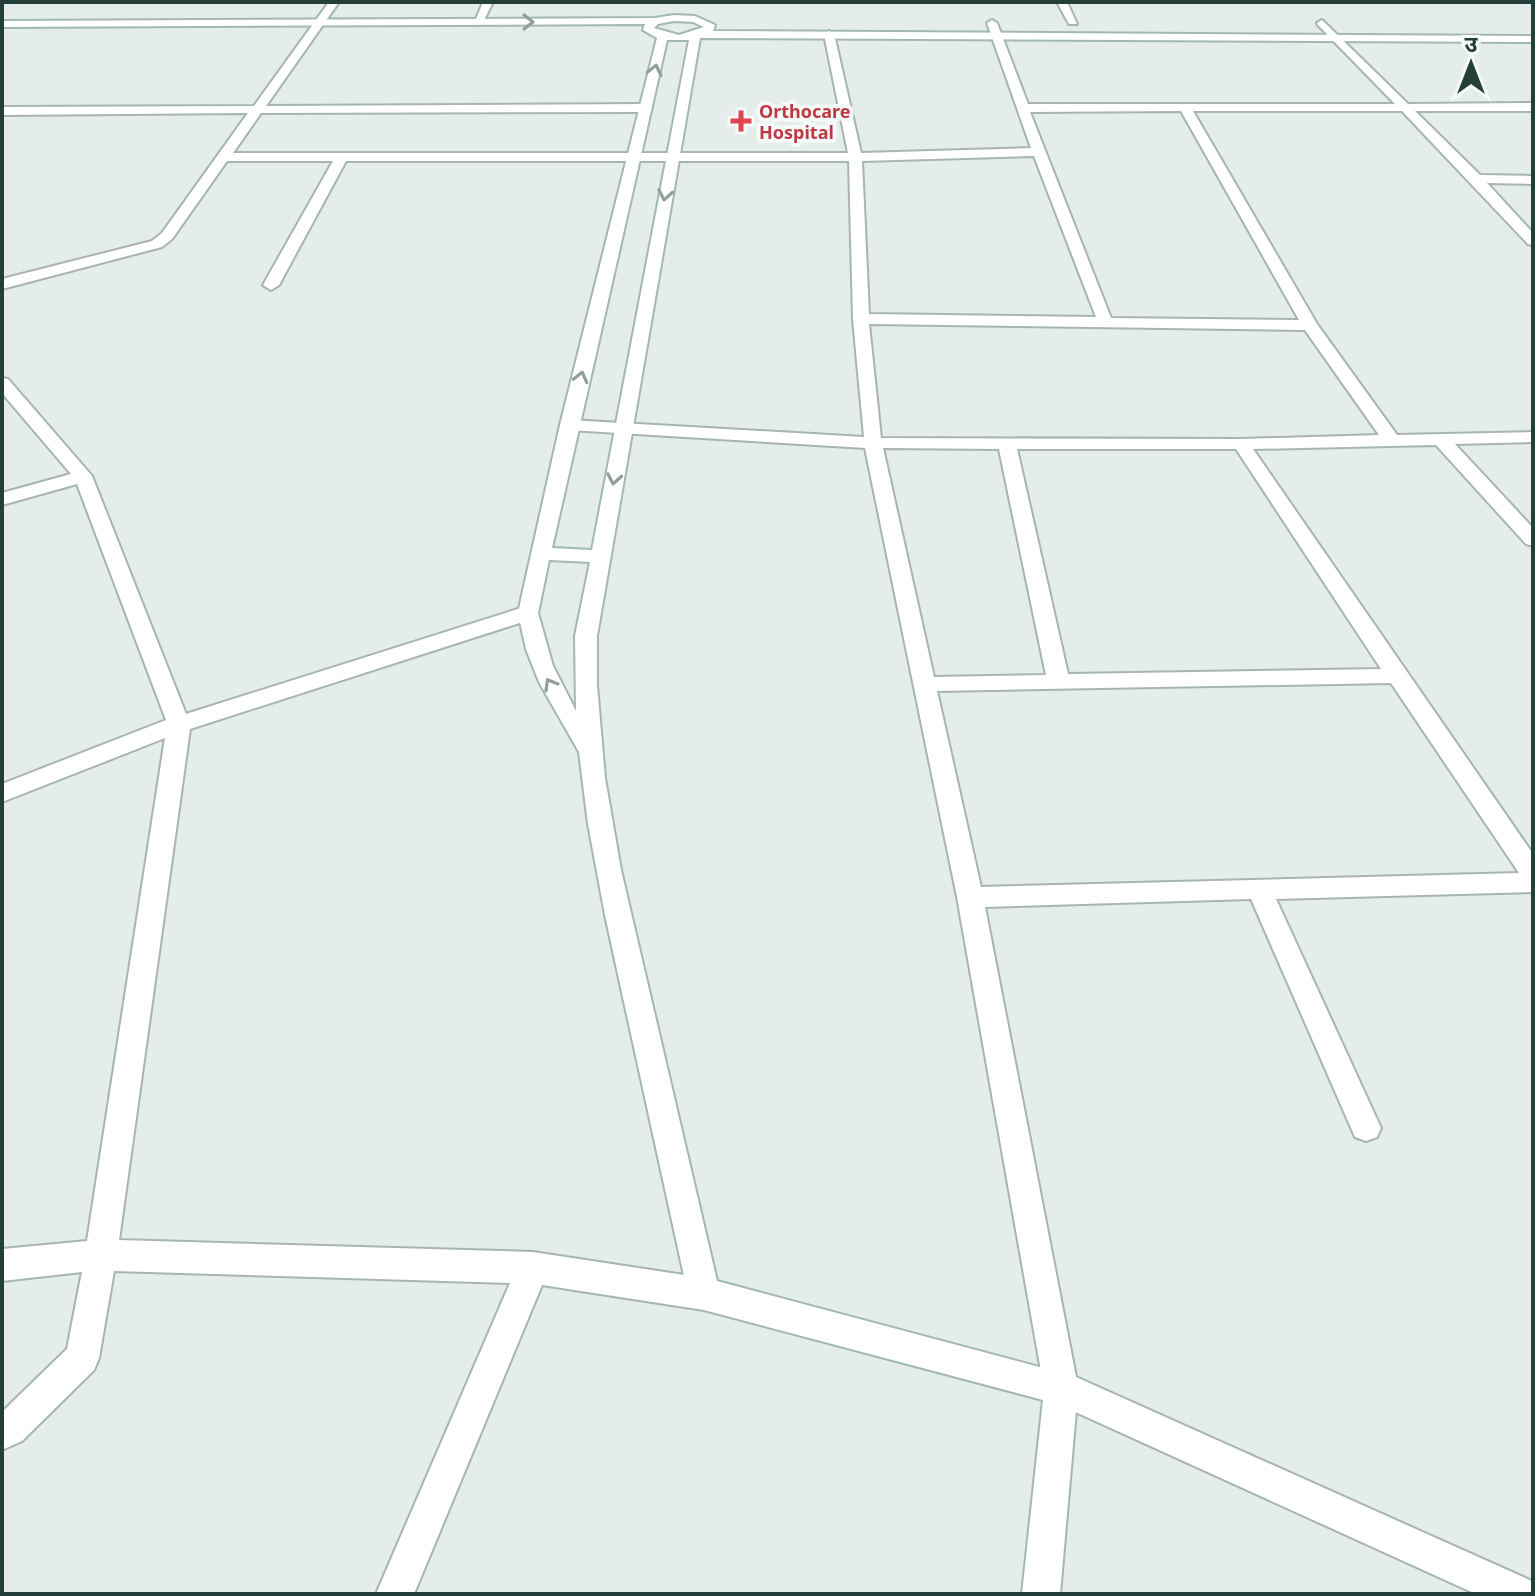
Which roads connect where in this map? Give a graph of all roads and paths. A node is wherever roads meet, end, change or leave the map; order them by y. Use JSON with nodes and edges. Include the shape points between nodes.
{"nodes":[{"id":1,"x":334,"y":2,"type":"edge"},
{"id":2,"x":488,"y":2,"type":"edge"},
{"id":3,"x":676,"y":2,"type":"edge"},
{"id":4,"x":1062,"y":2,"type":"edge"},
{"id":5,"x":674,"y":18,"type":"junction"},
{"id":6,"x":478,"y":22,"type":"junction"},
{"id":7,"x":1060,"y":22,"type":"dead end"},
{"id":8,"x":1073,"y":22,"type":"junction"},
{"id":9,"x":1089,"y":22,"type":"dead end"},
{"id":10,"x":961,"y":23,"type":"dead end"},
{"id":11,"x":976,"y":23,"type":"dead end"},
{"id":12,"x":1306,"y":23,"type":"dead end"},
{"id":13,"x":1322,"y":23,"type":"junction"},
{"id":14,"x":1337,"y":23,"type":"dead end"},
{"id":15,"x":2,"y":24,"type":"edge"},
{"id":16,"x":998,"y":27,"type":"junction"},
{"id":17,"x":316,"y":28,"type":"junction"},
{"id":18,"x":658,"y":31,"type":"junction"},
{"id":19,"x":703,"y":31,"type":"junction"},
{"id":20,"x":2,"y":34,"type":"edge"},
{"id":21,"x":608,"y":34,"type":"dead end"},
{"id":22,"x":639,"y":34,"type":"dead end"},
{"id":23,"x":829,"y":34,"type":"junction"},
{"id":24,"x":1337,"y":38,"type":"junction"},
{"id":25,"x":1533,"y":39,"type":"edge"},
{"id":26,"x":1406,"y":107,"type":"junction"},
{"id":27,"x":1533,"y":107,"type":"edge"},
{"id":28,"x":646,"y":108,"type":"junction"},
{"id":29,"x":1023,"y":108,"type":"junction"},
{"id":30,"x":1185,"y":108,"type":"junction"},
{"id":31,"x":257,"y":109,"type":"junction"},
{"id":32,"x":2,"y":111,"type":"edge"},
{"id":33,"x":1039,"y":152,"type":"junction"},
{"id":34,"x":634,"y":155,"type":"junction"},
{"id":35,"x":672,"y":155,"type":"junction"},
{"id":36,"x":342,"y":156,"type":"junction"},
{"id":37,"x":222,"y":157,"type":"junction"},
{"id":38,"x":855,"y":157,"type":"junction"},
{"id":39,"x":1476,"y":179,"type":"junction"},
{"id":40,"x":1533,"y":180,"type":"edge"},
{"id":41,"x":1533,"y":241,"type":"edge"},
{"id":42,"x":2,"y":284,"type":"edge"},
{"id":43,"x":271,"y":285,"type":"dead end"},
{"id":44,"x":861,"y":319,"type":"junction"},
{"id":45,"x":1106,"y":324,"type":"junction"},
{"id":46,"x":1310,"y":325,"type":"junction"},
{"id":47,"x":2,"y":383,"type":"edge"},
{"id":48,"x":569,"y":425,"type":"junction"},
{"id":49,"x":624,"y":426,"type":"junction"},
{"id":50,"x":1533,"y":437,"type":"edge"},
{"id":51,"x":1390,"y":438,"type":"junction"},
{"id":52,"x":1441,"y":439,"type":"junction"},
{"id":53,"x":1007,"y":442,"type":"junction"},
{"id":54,"x":873,"y":443,"type":"junction"},
{"id":55,"x":1241,"y":444,"type":"junction"},
{"id":56,"x":83,"y":476,"type":"junction"},
{"id":57,"x":2,"y":499,"type":"edge"},
{"id":58,"x":1533,"y":540,"type":"edge"},
{"id":59,"x":541,"y":554,"type":"junction"},
{"id":60,"x":600,"y":556,"type":"junction"},
{"id":61,"x":528,"y":613,"type":"junction"},
{"id":62,"x":1397,"y":676,"type":"junction"},
{"id":63,"x":1059,"y":683,"type":"junction"},
{"id":64,"x":924,"y":684,"type":"junction"},
{"id":65,"x":179,"y":724,"type":"junction"},
{"id":66,"x":588,"y":751,"type":"junction"},
{"id":67,"x":2,"y":793,"type":"edge"},
{"id":68,"x":1533,"y":874,"type":"edge"},
{"id":69,"x":1533,"y":882,"type":"edge"},
{"id":70,"x":1259,"y":889,"type":"junction"},
{"id":71,"x":970,"y":897,"type":"junction"},
{"id":72,"x":1366,"y":1128,"type":"dead end"},
{"id":73,"x":101,"y":1255,"type":"junction"},
{"id":74,"x":2,"y":1265,"type":"edge"},
{"id":75,"x":533,"y":1268,"type":"junction"},
{"id":76,"x":704,"y":1294,"type":"junction"},
{"id":77,"x":1061,"y":1388,"type":"junction"},
{"id":78,"x":2,"y":1432,"type":"edge"},
{"id":79,"x":395,"y":1594,"type":"edge"},
{"id":80,"x":1041,"y":1594,"type":"edge"},
{"id":81,"x":1519,"y":1594,"type":"edge"}],
"edges":[{"from":1,"to":17,"type":"street"},
{"from":2,"to":6,"type":"street"},
{"from":3,"to":5,"type":"street"},
{"from":4,"to":8,"type":"street"},
{"from":5,"to":18,"type":"street"},
{"from":5,"to":19,"type":"street","via":[[695,19]]},
{"from":6,"to":17,"type":"street"},
{"from":6,"to":18,"type":"street","one_way":true},
{"from":7,"to":8,"type":"street"},
{"from":8,"to":9,"type":"street"},
{"from":10,"to":19,"type":"street"},
{"from":11,"to":16,"type":"street"},
{"from":12,"to":13,"type":"street"},
{"from":13,"to":14,"type":"street"},
{"from":13,"to":24,"type":"street"},
{"from":15,"to":17,"type":"street"},
{"from":16,"to":23,"type":"street"},
{"from":16,"to":24,"type":"street"},
{"from":16,"to":29,"type":"street"},
{"from":17,"to":20,"type":"street"},
{"from":17,"to":21,"type":"street"},
{"from":17,"to":31,"type":"street"},
{"from":18,"to":19,"type":"street"},
{"from":18,"to":22,"type":"street"},
{"from":28,"to":18,"type":"street","one_way":true},
{"from":19,"to":23,"type":"street"},
{"from":19,"to":35,"type":"street"},
{"from":23,"to":38,"type":"street"},
{"from":24,"to":25,"type":"street"},
{"from":24,"to":26,"type":"street"},
{"from":26,"to":27,"type":"street"},
{"from":26,"to":30,"type":"street"},
{"from":26,"to":39,"type":"street"},
{"from":28,"to":31,"type":"street"},
{"from":28,"to":34,"type":"street"},
{"from":29,"to":30,"type":"street"},
{"from":29,"to":33,"type":"street"},
{"from":30,"to":46,"type":"street"},
{"from":31,"to":32,"type":"street"},
{"from":31,"to":37,"type":"street"},
{"from":33,"to":38,"type":"street"},
{"from":33,"to":45,"type":"street"},
{"from":34,"to":35,"type":"street"},
{"from":34,"to":36,"type":"street"},
{"from":48,"to":34,"type":"street","one_way":true},
{"from":35,"to":38,"type":"street"},
{"from":35,"to":49,"type":"street","one_way":true},
{"from":36,"to":37,"type":"street"},
{"from":36,"to":43,"type":"street"},
{"from":37,"to":42,"type":"street","via":[[157,244]]},
{"from":38,"to":44,"type":"street"},
{"from":39,"to":40,"type":"street"},
{"from":39,"to":41,"type":"street"},
{"from":44,"to":45,"type":"street"},
{"from":44,"to":54,"type":"street"},
{"from":45,"to":46,"type":"street"},
{"from":46,"to":51,"type":"street"},
{"from":47,"to":56,"type":"street"},
{"from":48,"to":49,"type":"street"},
{"from":48,"to":59,"type":"street"},
{"from":49,"to":54,"type":"street"},
{"from":49,"to":60,"type":"street","one_way":true},
{"from":50,"to":52,"type":"street"},
{"from":51,"to":52,"type":"street"},
{"from":51,"to":55,"type":"street"},
{"from":52,"to":58,"type":"street"},
{"from":53,"to":54,"type":"street"},
{"from":53,"to":55,"type":"street"},
{"from":53,"to":63,"type":"street"},
{"from":54,"to":64,"type":"street"},
{"from":55,"to":62,"type":"street"},
{"from":56,"to":57,"type":"street"},
{"from":56,"to":65,"type":"street"},
{"from":59,"to":60,"type":"street"},
{"from":59,"to":61,"type":"street"},
{"from":60,"to":66,"type":"street","via":[[586,636]]},
{"from":61,"to":65,"type":"street"},
{"from":66,"to":61,"type":"street","one_way":true,"via":[[542,670]]},
{"from":62,"to":63,"type":"street"},
{"from":62,"to":68,"type":"street"},
{"from":63,"to":64,"type":"street"},
{"from":64,"to":71,"type":"street"},
{"from":65,"to":67,"type":"street"},
{"from":65,"to":73,"type":"street"},
{"from":66,"to":76,"type":"street","via":[[609,880]]},
{"from":69,"to":70,"type":"street"},
{"from":70,"to":71,"type":"street"},
{"from":70,"to":72,"type":"street"},
{"from":71,"to":77,"type":"street"},
{"from":73,"to":74,"type":"street"},
{"from":73,"to":75,"type":"street"},
{"from":73,"to":78,"type":"street","via":[[82,1358]]},
{"from":75,"to":76,"type":"street"},
{"from":75,"to":79,"type":"street"},
{"from":76,"to":77,"type":"street"},
{"from":77,"to":80,"type":"street"},
{"from":77,"to":81,"type":"street"}]}
